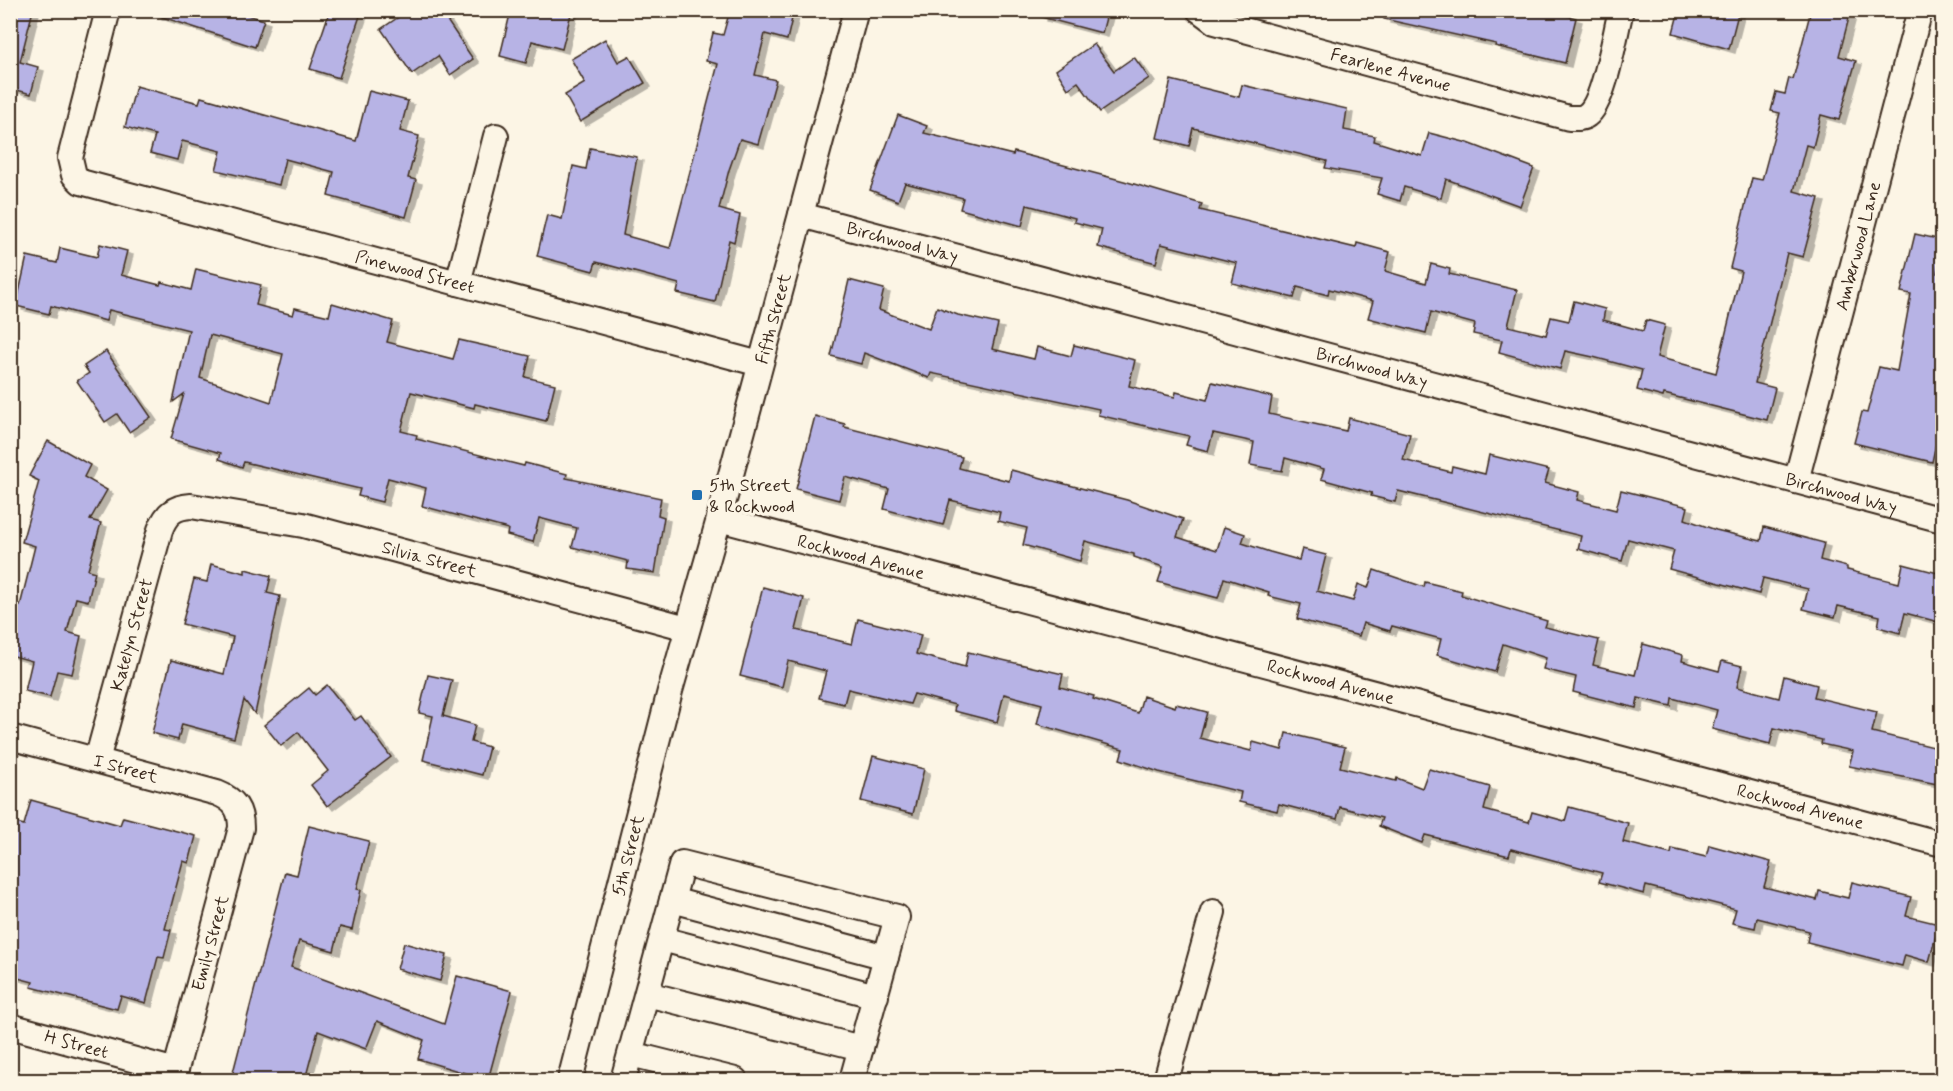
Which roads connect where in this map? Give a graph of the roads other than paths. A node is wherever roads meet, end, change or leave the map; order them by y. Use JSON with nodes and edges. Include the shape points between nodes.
{"nodes":[{"id":1,"x":108,"y":10,"type":"edge"},
{"id":2,"x":856,"y":10,"type":"edge"},
{"id":3,"x":1621,"y":10,"type":"edge"},
{"id":4,"x":1920,"y":10,"type":"edge"},
{"id":5,"x":1200,"y":11,"type":"edge"},
{"id":6,"x":496,"y":136,"type":"dead end"},
{"id":7,"x":801,"y":215,"type":"junction"},
{"id":8,"x":458,"y":283,"type":"junction"},
{"id":9,"x":760,"y":364,"type":"junction"},
{"id":10,"x":1796,"y":481,"type":"junction"},
{"id":11,"x":170,"y":512,"type":"joint"},
{"id":12,"x":719,"y":519,"type":"junction"},
{"id":13,"x":1942,"y":520,"type":"edge"},
{"id":14,"x":687,"y":628,"type":"junction"},
{"id":15,"x":10,"y":737,"type":"edge"},
{"id":16,"x":97,"y":760,"type":"junction"},
{"id":17,"x":237,"y":806,"type":"joint"},
{"id":18,"x":1942,"y":844,"type":"edge"},
{"id":19,"x":672,"y":900,"type":"junction"},
{"id":20,"x":1213,"y":912,"type":"dead end"},
{"id":21,"x":662,"y":939,"type":"junction"},
{"id":22,"x":886,"y":957,"type":"junction"},
{"id":23,"x":647,"y":993,"type":"junction"},
{"id":24,"x":876,"y":996,"type":"junction"},
{"id":25,"x":10,"y":1026,"type":"edge"},
{"id":26,"x":861,"y":1048,"type":"junction"},
{"id":27,"x":630,"y":1054,"type":"junction"},
{"id":28,"x":175,"y":1076,"type":"edge"},
{"id":29,"x":570,"y":1080,"type":"edge"},
{"id":30,"x":623,"y":1080,"type":"edge"},
{"id":31,"x":735,"y":1080,"type":"edge"},
{"id":32,"x":855,"y":1080,"type":"edge"},
{"id":33,"x":1166,"y":1080,"type":"edge"}],
"edges":[{"from":1,"to":8,"type":"street","name":"Pinewood Street","via":[[70,158],[74,175],[91,185]]},
{"from":2,"to":7,"type":"street","name":"Fifth Street"},
{"from":3,"to":5,"type":"street","name":"Fearlene Avenue","via":[[1598,100],[1586,116],[1569,118],[1215,22]]},
{"from":4,"to":10,"type":"street","name":"Amberwood Lane"},
{"from":6,"to":8,"type":"street"},
{"from":7,"to":9,"type":"street","name":"Fifth Street"},
{"from":7,"to":10,"type":"street","name":"Birchwood Way"},
{"from":8,"to":9,"type":"street","name":"Pinewood Street"},
{"from":9,"to":12,"type":"street","name":"Fifth Street"},
{"from":10,"to":13,"type":"street","name":"Birchwood Way"},
{"from":11,"to":14,"type":"street","name":"Silvia Street","via":[[191,506],[303,525]]},
{"from":11,"to":16,"type":"street","name":"Katelyn Street","via":[[160,530]]},
{"from":12,"to":14,"type":"street","name":"Fifth Street"},
{"from":12,"to":18,"type":"street","name":"Rockwood Avenue"},
{"from":14,"to":29,"type":"street","name":"5th Street"},
{"from":15,"to":16,"type":"street","name":"I Street"},
{"from":16,"to":17,"type":"street","name":"I Street","via":[[218,793]]},
{"from":17,"to":28,"type":"street","name":"Emily Street","via":[[241,828]]},
{"from":19,"to":21,"type":"street"},
{"from":19,"to":22,"type":"street"},
{"from":19,"to":22,"type":"street","via":[[682,863],[897,917]]},
{"from":20,"to":33,"type":"street"},
{"from":21,"to":23,"type":"street"},
{"from":21,"to":24,"type":"street"},
{"from":22,"to":24,"type":"street"},
{"from":23,"to":26,"type":"street"},
{"from":23,"to":27,"type":"street"},
{"from":24,"to":26,"type":"street"},
{"from":25,"to":28,"type":"street","name":"H Street"},
{"from":26,"to":32,"type":"street"},
{"from":27,"to":30,"type":"street"},
{"from":27,"to":31,"type":"street"}]}
